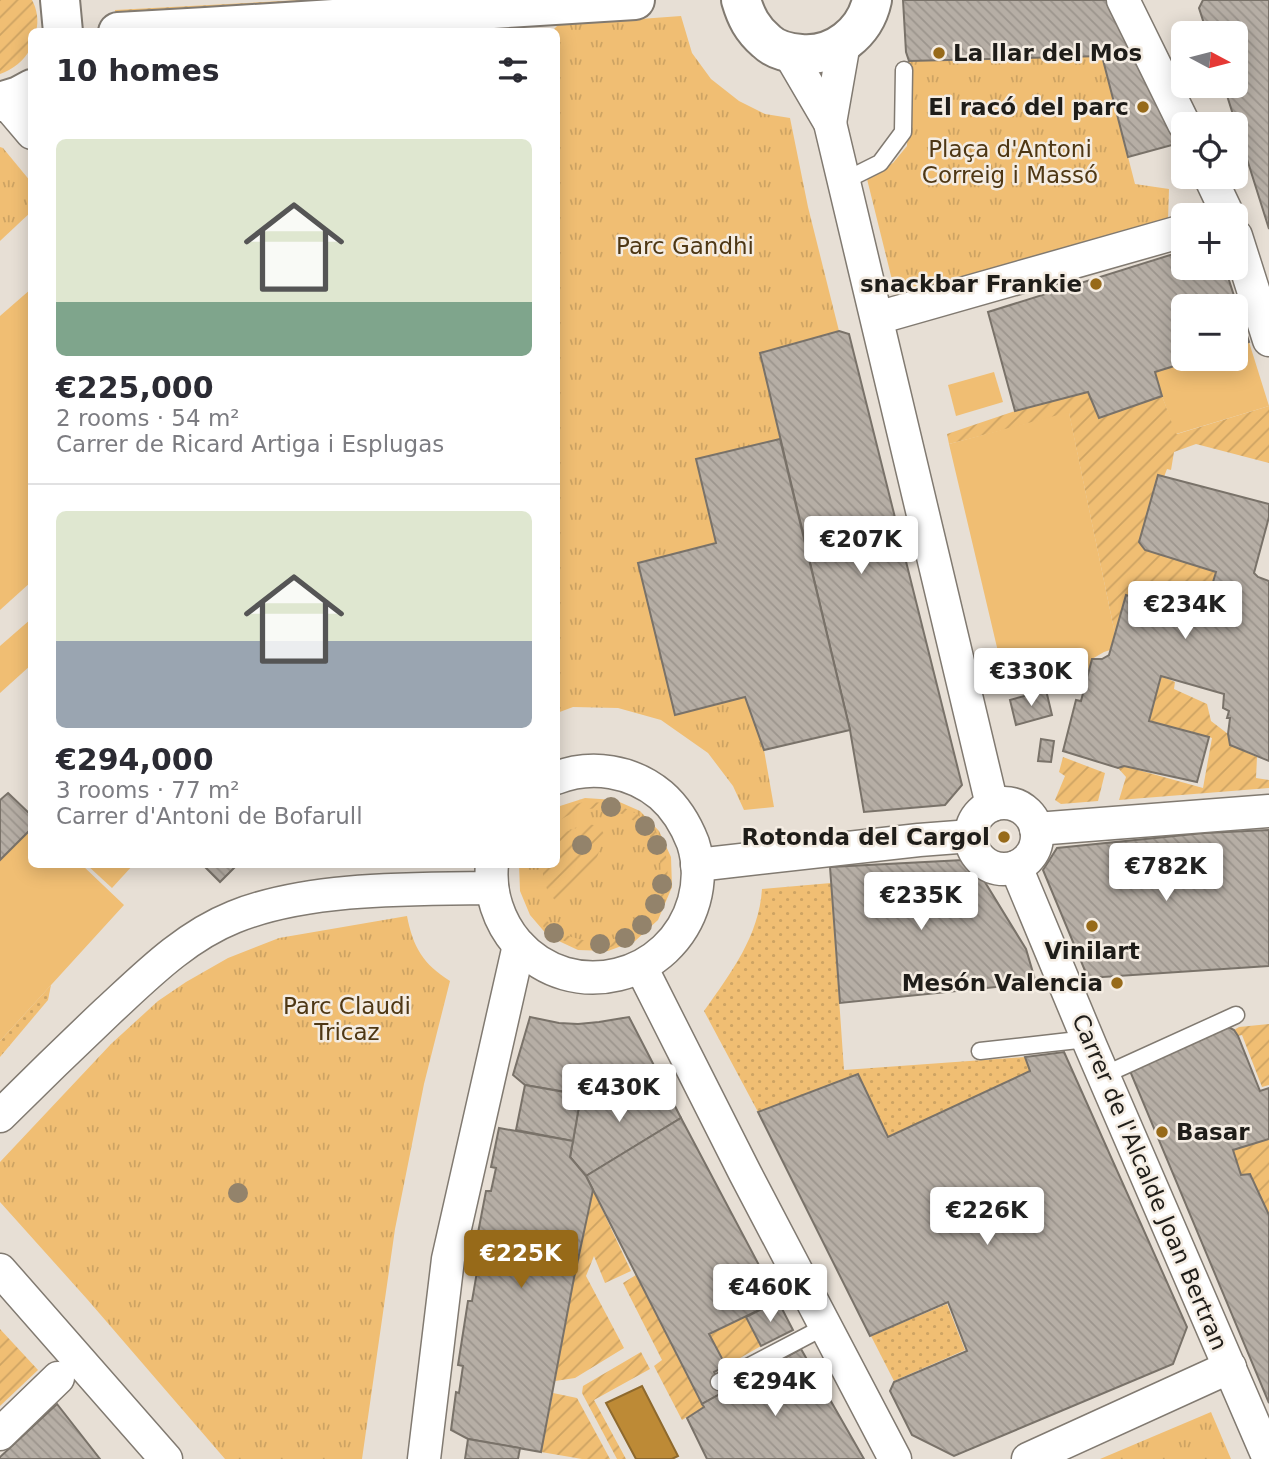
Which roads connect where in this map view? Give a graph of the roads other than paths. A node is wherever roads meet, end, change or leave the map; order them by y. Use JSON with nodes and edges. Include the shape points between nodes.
{"nodes":[{"id":1,"x":60,"y":0,"type":"edge"},
{"id":2,"x":635,"y":0,"type":"edge"},
{"id":3,"x":735,"y":0,"type":"edge"},
{"id":4,"x":741,"y":0,"type":"edge"},
{"id":5,"x":872,"y":0,"type":"edge"},
{"id":6,"x":1123,"y":0,"type":"edge"},
{"id":7,"x":503,"y":20,"type":"edge"},
{"id":8,"x":63,"y":28,"type":"edge"},
{"id":9,"x":246,"y":28,"type":"edge"},
{"id":10,"x":844,"y":43,"type":"junction"},
{"id":11,"x":789,"y":53,"type":"junction"},
{"id":12,"x":904,"y":70,"type":"dead end"},
{"id":13,"x":12,"y":97,"type":"edge"},
{"id":14,"x":1178,"y":112,"type":"edge"},
{"id":15,"x":830,"y":123,"type":"junction"},
{"id":16,"x":28,"y":126,"type":"edge"},
{"id":17,"x":844,"y":181,"type":"junction"},
{"id":18,"x":1171,"y":234,"type":"edge"},
{"id":19,"x":1248,"y":274,"type":"edge"},
{"id":20,"x":877,"y":318,"type":"junction"},
{"id":21,"x":1269,"y":340,"type":"edge"},
{"id":22,"x":560,"y":777,"type":"edge"},
{"id":23,"x":992,"y":805,"type":"junction"},
{"id":24,"x":1269,"y":811,"type":"edge"},
{"id":25,"x":1036,"y":829,"type":"junction"},
{"id":26,"x":971,"y":836,"type":"junction"},
{"id":27,"x":697,"y":865,"type":"junction"},
{"id":28,"x":1016,"y":867,"type":"junction"},
{"id":29,"x":492,"y":876,"type":"edge"},
{"id":30,"x":519,"y":945,"type":"junction"},
{"id":31,"x":641,"y":967,"type":"junction"},
{"id":32,"x":1236,"y":1016,"type":"dead end"},
{"id":33,"x":1087,"y":1039,"type":"junction"},
{"id":34,"x":980,"y":1051,"type":"dead end"},
{"id":35,"x":1104,"y":1076,"type":"junction"},
{"id":36,"x":0,"y":1116,"type":"edge"},
{"id":37,"x":0,"y":1270,"type":"edge"},
{"id":38,"x":826,"y":1326,"type":"junction"},
{"id":39,"x":1230,"y":1367,"type":"junction"},
{"id":40,"x":58,"y":1378,"type":"dead end"},
{"id":41,"x":719,"y":1382,"type":"dead end"},
{"id":42,"x":0,"y":1434,"type":"edge"},
{"id":43,"x":165,"y":1459,"type":"edge"},
{"id":44,"x":424,"y":1459,"type":"edge"},
{"id":45,"x":895,"y":1459,"type":"edge"},
{"id":46,"x":1028,"y":1459,"type":"edge"},
{"id":47,"x":1269,"y":1459,"type":"edge"}],
"edges":[{"from":1,"to":8,"type":"main road"},
{"from":2,"to":7,"type":"main road"},
{"from":3,"to":4,"type":"main road"},
{"from":4,"to":11,"type":"main road","via":[[748,20],[767,43]]},
{"from":5,"to":10,"type":"main road","via":[[864,23]]},
{"from":6,"to":14,"type":"street"},
{"from":7,"to":9,"type":"main road"},
{"from":10,"to":11,"type":"main road","via":[[812,55]]},
{"from":10,"to":15,"type":"street"},
{"from":11,"to":15,"type":"street"},
{"from":12,"to":17,"type":"lane","via":[[903,132],[880,163]]},
{"from":13,"to":16,"type":"street"},
{"from":15,"to":17,"type":"street"},
{"from":17,"to":20,"type":"street"},
{"from":18,"to":20,"type":"street"},
{"from":19,"to":21,"type":"street"},
{"from":20,"to":23,"type":"street"},
{"from":22,"to":27,"type":"street","via":[[606,771],[650,787],[682,821]]},
{"from":23,"to":25,"type":"street","via":[[1020,807]]},
{"from":23,"to":26,"type":"street","via":[[977,817]]},
{"from":24,"to":25,"type":"street"},
{"from":25,"to":28,"type":"street","via":[[1031,856]]},
{"from":26,"to":27,"type":"street"},
{"from":26,"to":28,"type":"street","via":[[985,863],[995,868]]},
{"from":27,"to":31,"type":"street","via":[[695,896],[685,925],[666,949]]},
{"from":28,"to":33,"type":"street","name":"Carrer de l'Alcalde Joan Bertran"},
{"from":29,"to":30,"type":"street","via":[[498,913]]},
{"from":29,"to":36,"type":"street","via":[[320,897],[235,917],[197,936],[152,969]]},
{"from":30,"to":31,"type":"street","via":[[551,969],[576,977],[603,978]]},
{"from":30,"to":44,"type":"street","via":[[448,1259]]},
{"from":31,"to":38,"type":"street"},
{"from":32,"to":35,"type":"lane"},
{"from":33,"to":34,"type":"lane"},
{"from":33,"to":35,"type":"street","name":"Carrer de l'Alcalde Joan Bertran"},
{"from":35,"to":39,"type":"street","name":"Carrer de l'Alcalde Joan Bertran"},
{"from":37,"to":43,"type":"street"},
{"from":38,"to":41,"type":"lane"},
{"from":38,"to":45,"type":"street"},
{"from":39,"to":46,"type":"street"},
{"from":39,"to":47,"type":"street","name":"Carrer de l'Alcalde Joan Bertran"},
{"from":40,"to":42,"type":"street"}]}
